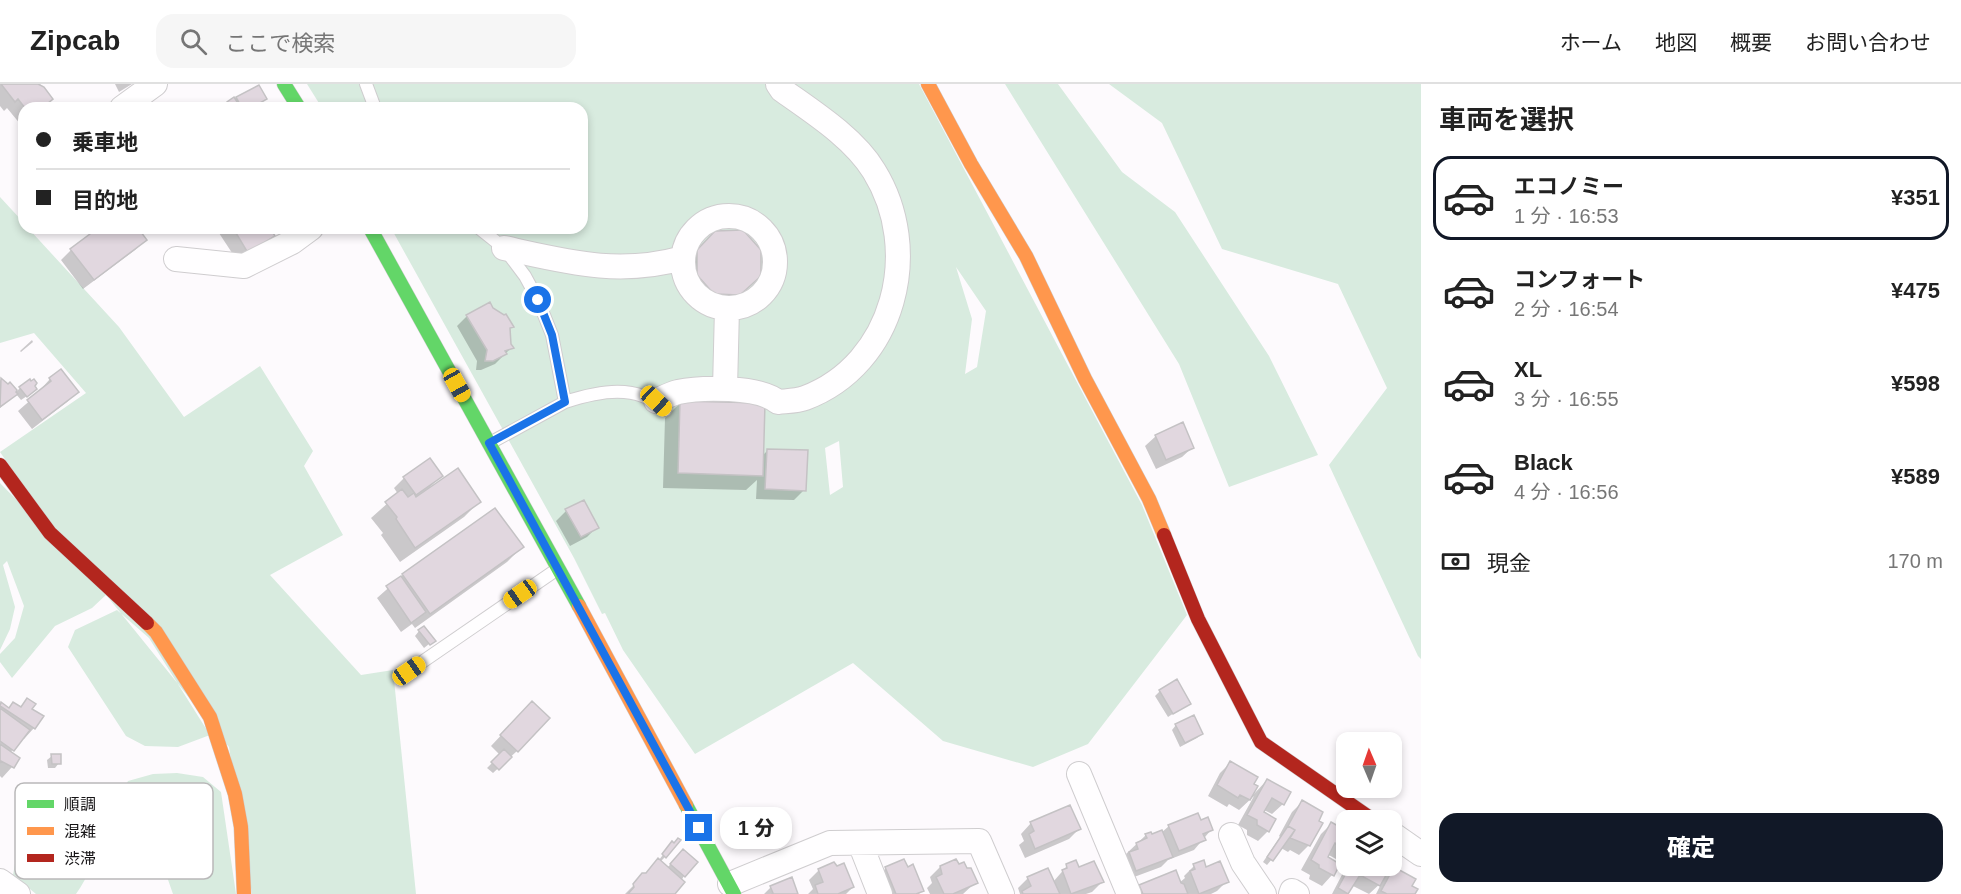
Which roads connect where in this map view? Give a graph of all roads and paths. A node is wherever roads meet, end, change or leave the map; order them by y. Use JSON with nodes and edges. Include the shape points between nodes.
{"nodes":[{"id":1,"x":155,"y":84,"type":"edge"},
{"id":2,"x":284,"y":84,"type":"edge"},
{"id":3,"x":366,"y":84,"type":"edge"},
{"id":4,"x":778,"y":84,"type":"edge"},
{"id":5,"x":928,"y":84,"type":"edge"},
{"id":6,"x":130,"y":102,"type":"edge"},
{"id":7,"x":295,"y":102,"type":"edge"},
{"id":8,"x":373,"y":102,"type":"edge"},
{"id":9,"x":303,"y":234,"type":"edge"},
{"id":10,"x":373,"y":234,"type":"edge"},
{"id":11,"x":486,"y":234,"type":"edge"},
{"id":12,"x":504,"y":248,"type":"junction"},
{"id":13,"x":683,"y":258,"type":"junction"},
{"id":14,"x":176,"y":259,"type":"dead end"},
{"id":15,"x":727,"y":308,"type":"junction"},
{"id":16,"x":725,"y":389,"type":"junction"},
{"id":17,"x":565,"y":402,"type":"junction"},
{"id":18,"x":661,"y":406,"type":"joint"},
{"id":19,"x":489,"y":443,"type":"junction"},
{"id":20,"x":0,"y":465,"type":"edge"},
{"id":21,"x":558,"y":568,"type":"junction"},
{"id":22,"x":409,"y":671,"type":"dead end"},
{"id":23,"x":1079,"y":774,"type":"dead end"},
{"id":24,"x":1359,"y":810,"type":"edge"},
{"id":25,"x":1231,"y":835,"type":"dead end"},
{"id":26,"x":1402,"y":841,"type":"edge"},
{"id":27,"x":860,"y":843,"type":"junction"},
{"id":28,"x":1421,"y":854,"type":"edge"},
{"id":29,"x":0,"y":880,"type":"edge"},
{"id":30,"x":732,"y":889,"type":"edge"},
{"id":31,"x":18,"y":894,"type":"edge"},
{"id":32,"x":244,"y":894,"type":"edge"},
{"id":33,"x":880,"y":894,"type":"edge"},
{"id":34,"x":1002,"y":894,"type":"edge"},
{"id":35,"x":1129,"y":894,"type":"edge"},
{"id":36,"x":1264,"y":894,"type":"edge"},
{"id":37,"x":1291,"y":894,"type":"edge"},
{"id":38,"x":1297,"y":894,"type":"edge"}],
"edges":[{"from":1,"to":6,"type":"street"},
{"from":2,"to":7,"type":"street"},
{"from":3,"to":8,"type":"lane"},
{"from":4,"to":16,"type":"street","via":[[831,125],[875,172],[894,220],[898,271],[893,301],[868,351],[825,389],[803,399],[778,402],[771,396]]},
{"from":5,"to":24,"type":"street","via":[[1026,256],[1149,500],[1198,619],[1261,742]]},
{"from":9,"to":14,"type":"street","via":[[244,266]]},
{"from":10,"to":19,"type":"street"},
{"from":11,"to":12,"type":"lane"},
{"from":12,"to":13,"type":"street","via":[[561,261],[622,268]]},
{"from":12,"to":17,"type":"lane","via":[[525,276],[552,335]]},
{"from":13,"to":15,"type":"street","via":[[689,285],[699,297]]},
{"from":13,"to":15,"type":"street","via":[[688,239],[712,219],[742,217],[766,233],[776,262],[767,290],[742,307]]},
{"from":15,"to":16,"type":"street"},
{"from":16,"to":18,"type":"street","via":[[676,393]]},
{"from":17,"to":18,"type":"lane","via":[[604,392],[632,393]]},
{"from":17,"to":19,"type":"lane"},
{"from":19,"to":21,"type":"street"},
{"from":20,"to":32,"type":"street","via":[[50,533],[156,632],[210,717],[235,794],[241,827]]},
{"from":21,"to":22,"type":"lane"},
{"from":21,"to":30,"type":"street"},
{"from":23,"to":35,"type":"street"},
{"from":25,"to":36,"type":"street","via":[[1243,863]]},
{"from":26,"to":28,"type":"street"},
{"from":27,"to":30,"type":"street","via":[[830,843]]},
{"from":27,"to":33,"type":"street"},
{"from":27,"to":34,"type":"street","via":[[979,841]]},
{"from":29,"to":31,"type":"street"},
{"from":37,"to":38,"type":"street"}]}
